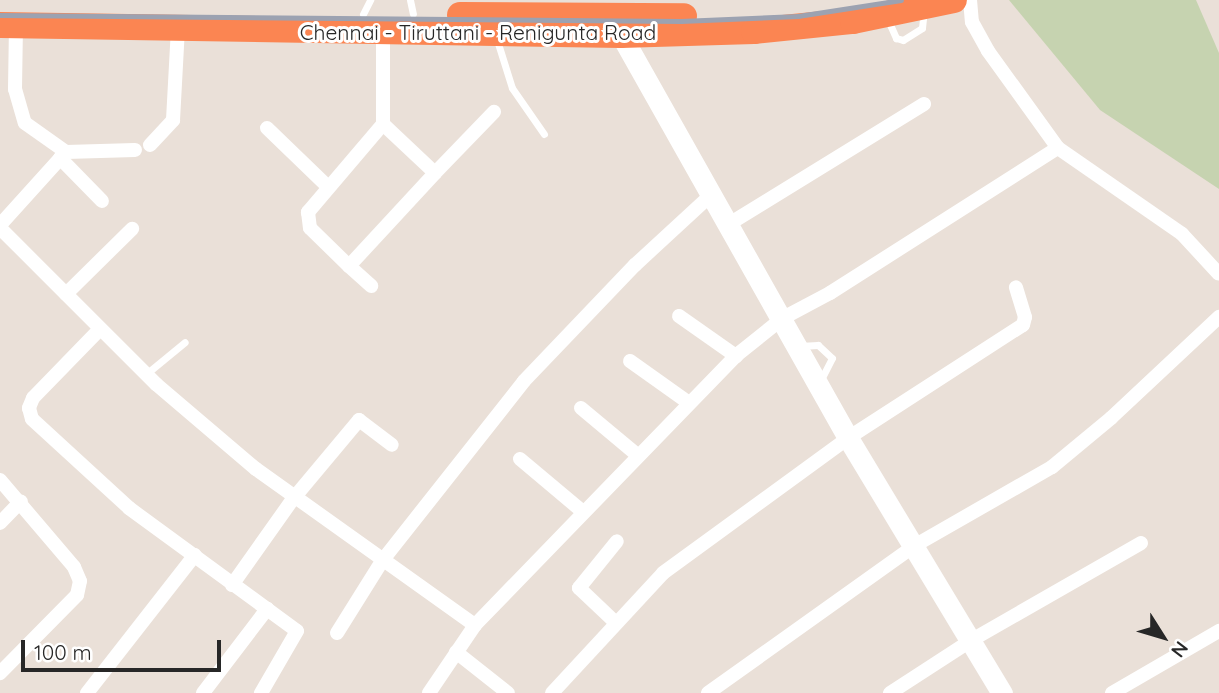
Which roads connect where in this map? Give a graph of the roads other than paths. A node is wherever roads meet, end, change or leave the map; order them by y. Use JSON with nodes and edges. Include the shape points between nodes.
{"nodes":[{"id":1,"x":954,"y":0,"type":"edge"},
{"id":2,"x":970,"y":0,"type":"edge"},
{"id":3,"x":367,"y":7,"type":"edge"},
{"id":4,"x":412,"y":7,"type":"edge"},
{"id":5,"x":881,"y":8,"type":"edge"},
{"id":6,"x":5,"y":20,"type":"edge"},
{"id":7,"x":621,"y":26,"type":"junction"},
{"id":8,"x":178,"y":29,"type":"junction"},
{"id":9,"x":383,"y":32,"type":"junction"},
{"id":10,"x":495,"y":33,"type":"junction"},
{"id":11,"x":924,"y":104,"type":"dead end"},
{"id":12,"x":494,"y":111,"type":"dead end"},
{"id":13,"x":383,"y":124,"type":"junction"},
{"id":14,"x":267,"y":128,"type":"dead end"},
{"id":15,"x":544,"y":134,"type":"dead end"},
{"id":16,"x":150,"y":145,"type":"dead end"},
{"id":17,"x":1058,"y":148,"type":"junction"},
{"id":18,"x":135,"y":150,"type":"dead end"},
{"id":19,"x":63,"y":155,"type":"junction"},
{"id":20,"x":435,"y":173,"type":"junction"},
{"id":21,"x":327,"y":187,"type":"junction"},
{"id":22,"x":712,"y":194,"type":"junction"},
{"id":23,"x":102,"y":201,"type":"dead end"},
{"id":24,"x":729,"y":224,"type":"junction"},
{"id":25,"x":0,"y":226,"type":"edge"},
{"id":26,"x":132,"y":229,"type":"dead end"},
{"id":27,"x":349,"y":265,"type":"junction"},
{"id":28,"x":1219,"y":274,"type":"edge"},
{"id":29,"x":371,"y":286,"type":"dead end"},
{"id":30,"x":1016,"y":287,"type":"dead end"},
{"id":31,"x":66,"y":294,"type":"junction"},
{"id":32,"x":679,"y":316,"type":"dead end"},
{"id":33,"x":1219,"y":317,"type":"edge"},
{"id":34,"x":783,"y":318,"type":"junction"},
{"id":35,"x":100,"y":329,"type":"junction"},
{"id":36,"x":185,"y":342,"type":"dead end"},
{"id":37,"x":736,"y":356,"type":"junction"},
{"id":38,"x":630,"y":361,"type":"dead end"},
{"id":39,"x":145,"y":374,"type":"junction"},
{"id":40,"x":689,"y":402,"type":"junction"},
{"id":41,"x":581,"y":408,"type":"dead end"},
{"id":42,"x":848,"y":438,"type":"junction"},
{"id":43,"x":392,"y":445,"type":"dead end"},
{"id":44,"x":636,"y":454,"type":"junction"},
{"id":45,"x":520,"y":459,"type":"dead end"},
{"id":46,"x":0,"y":480,"type":"edge"},
{"id":47,"x":293,"y":499,"type":"junction"},
{"id":48,"x":21,"y":501,"type":"junction"},
{"id":49,"x":582,"y":511,"type":"junction"},
{"id":50,"x":0,"y":523,"type":"edge"},
{"id":51,"x":617,"y":541,"type":"dead end"},
{"id":52,"x":1140,"y":543,"type":"dead end"},
{"id":53,"x":914,"y":546,"type":"junction"},
{"id":54,"x":195,"y":555,"type":"junction"},
{"id":55,"x":382,"y":561,"type":"junction"},
{"id":56,"x":232,"y":585,"type":"junction"},
{"id":57,"x":267,"y":609,"type":"junction"},
{"id":58,"x":616,"y":624,"type":"junction"},
{"id":59,"x":475,"y":625,"type":"junction"},
{"id":60,"x":1219,"y":631,"type":"edge"},
{"id":61,"x":337,"y":633,"type":"dead end"},
{"id":62,"x":970,"y":641,"type":"junction"},
{"id":63,"x":456,"y":652,"type":"junction"},
{"id":64,"x":0,"y":673,"type":"edge"},
{"id":65,"x":87,"y":693,"type":"edge"},
{"id":66,"x":203,"y":693,"type":"edge"},
{"id":67,"x":261,"y":693,"type":"edge"},
{"id":68,"x":429,"y":693,"type":"edge"},
{"id":69,"x":508,"y":693,"type":"edge"},
{"id":70,"x":552,"y":693,"type":"edge"},
{"id":71,"x":708,"y":693,"type":"edge"},
{"id":72,"x":890,"y":693,"type":"edge"},
{"id":73,"x":1002,"y":693,"type":"edge"},
{"id":74,"x":1112,"y":693,"type":"edge"}],
"edges":[{"from":1,"to":5,"type":"highway","name":"Chennai - Tiruttani - Renigunta Road","via":[[924,9]]},
{"from":2,"to":17,"type":"street","via":[[972,22],[988,51]]},
{"from":3,"to":4,"type":"highway","name":"Chennai - Tiruttani - Renigunta Road"},
{"from":3,"to":6,"type":"highway","name":"Chennai - Tiruttani - Renigunta Road"},
{"from":4,"to":7,"type":"highway","name":"Chennai - Tiruttani - Renigunta Road"},
{"from":5,"to":7,"type":"highway","name":"Chennai - Tiruttani - Renigunta Road","via":[[754,31]]},
{"from":6,"to":8,"type":"highway","name":"Chennai - Tiruttani - Renigunta Road"},
{"from":6,"to":19,"type":"street","via":[[19,112],[31,129]]},
{"from":7,"to":10,"type":"highway","name":"Chennai - Tiruttani - Renigunta Road"},
{"from":7,"to":22,"type":"street"},
{"from":8,"to":9,"type":"highway","name":"Chennai - Tiruttani - Renigunta Road"},
{"from":8,"to":16,"type":"street","via":[[173,120]]},
{"from":9,"to":10,"type":"highway","name":"Chennai - Tiruttani - Renigunta Road"},
{"from":9,"to":13,"type":"street"},
{"from":10,"to":15,"type":"lane","via":[[513,88]]},
{"from":11,"to":24,"type":"street"},
{"from":12,"to":20,"type":"street"},
{"from":13,"to":20,"type":"street"},
{"from":13,"to":21,"type":"street"},
{"from":14,"to":21,"type":"street"},
{"from":17,"to":28,"type":"street","via":[[1182,234]]},
{"from":17,"to":34,"type":"street","via":[[860,275]]},
{"from":18,"to":19,"type":"street"},
{"from":19,"to":23,"type":"street"},
{"from":19,"to":25,"type":"street"},
{"from":20,"to":27,"type":"street"},
{"from":21,"to":27,"type":"street","via":[[307,220]]},
{"from":22,"to":24,"type":"street"},
{"from":22,"to":55,"type":"street","via":[[616,284],[524,381]]},
{"from":24,"to":34,"type":"street"},
{"from":25,"to":31,"type":"street"},
{"from":26,"to":31,"type":"street"},
{"from":27,"to":29,"type":"street"},
{"from":30,"to":42,"type":"street","via":[[1026,317],[1023,325]]},
{"from":31,"to":35,"type":"street"},
{"from":32,"to":37,"type":"street"},
{"from":33,"to":53,"type":"street","via":[[1052,467]]},
{"from":34,"to":37,"type":"street"},
{"from":34,"to":42,"type":"street"},
{"from":35,"to":39,"type":"street"},
{"from":35,"to":54,"type":"street","via":[[33,398],[29,408],[33,419],[82,468]]},
{"from":36,"to":39,"type":"lane"},
{"from":37,"to":40,"type":"street"},
{"from":38,"to":40,"type":"street"},
{"from":39,"to":47,"type":"street"},
{"from":40,"to":44,"type":"street"},
{"from":41,"to":44,"type":"street"},
{"from":42,"to":53,"type":"street"},
{"from":42,"to":58,"type":"street","via":[[663,573]]},
{"from":43,"to":47,"type":"street","via":[[359,419]]},
{"from":44,"to":49,"type":"street"},
{"from":45,"to":49,"type":"street"},
{"from":46,"to":48,"type":"street"},
{"from":47,"to":55,"type":"street"},
{"from":47,"to":56,"type":"street"},
{"from":48,"to":50,"type":"street"},
{"from":48,"to":64,"type":"street","via":[[80,581],[77,595]]},
{"from":49,"to":59,"type":"street"},
{"from":51,"to":58,"type":"street","via":[[579,588]]},
{"from":52,"to":62,"type":"street"},
{"from":53,"to":62,"type":"street"},
{"from":53,"to":71,"type":"street"},
{"from":54,"to":56,"type":"street"},
{"from":54,"to":65,"type":"street"},
{"from":55,"to":59,"type":"street"},
{"from":55,"to":61,"type":"street"},
{"from":56,"to":57,"type":"street"},
{"from":57,"to":66,"type":"street"},
{"from":57,"to":67,"type":"street","via":[[297,631]]},
{"from":58,"to":70,"type":"street"},
{"from":59,"to":63,"type":"street"},
{"from":60,"to":74,"type":"street"},
{"from":62,"to":72,"type":"street"},
{"from":62,"to":73,"type":"street"},
{"from":63,"to":68,"type":"street"},
{"from":63,"to":69,"type":"street"}]}
